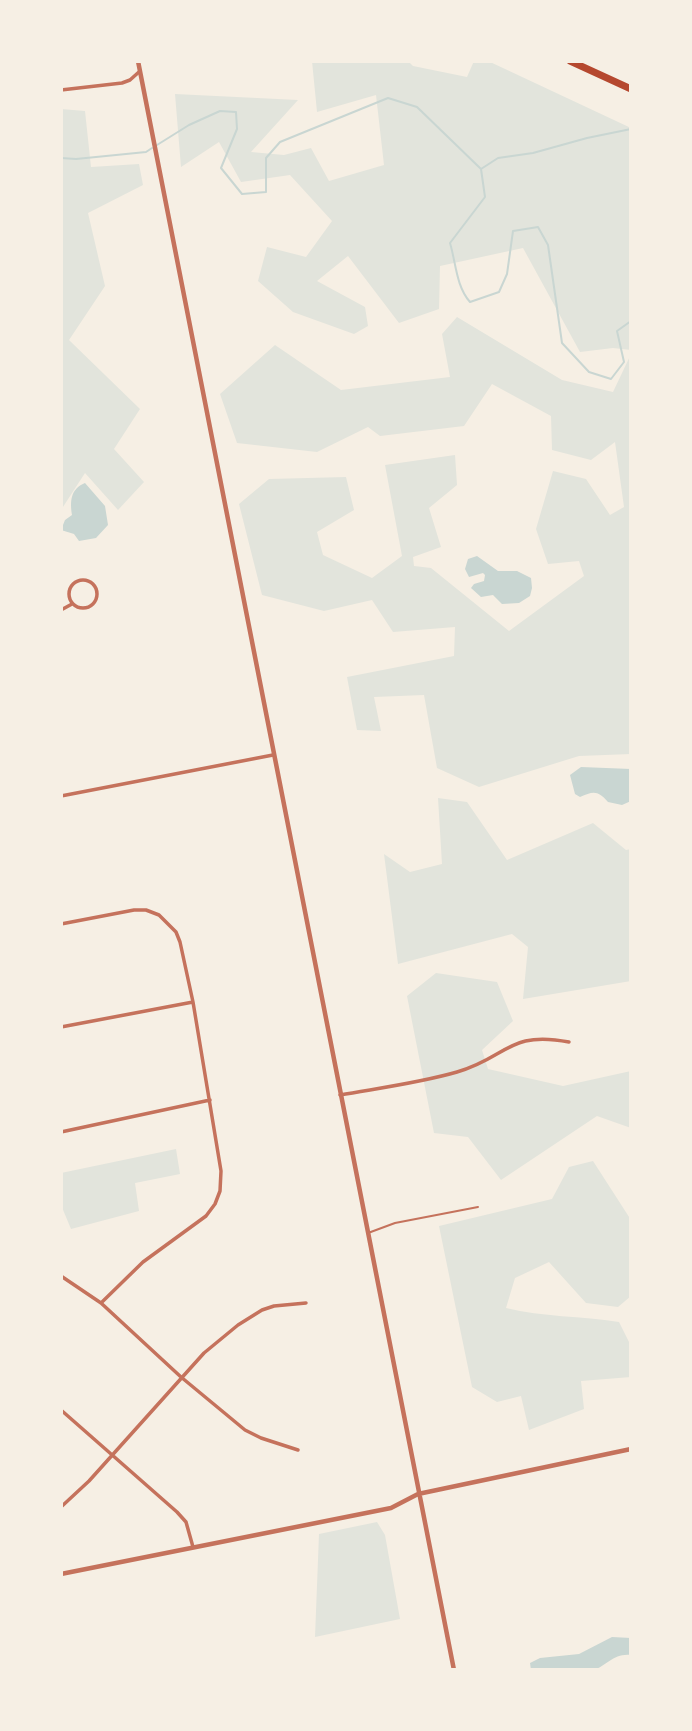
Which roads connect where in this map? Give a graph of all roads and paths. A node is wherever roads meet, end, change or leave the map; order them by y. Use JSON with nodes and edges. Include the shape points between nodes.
{"nodes":[{"id":1,"x":138,"y":61,"type":"edge"},
{"id":2,"x":570,"y":61,"type":"edge"},
{"id":3,"x":140,"y":71,"type":"junction"},
{"id":4,"x":631,"y":89,"type":"edge"},
{"id":5,"x":61,"y":90,"type":"edge"},
{"id":6,"x":73,"y":604,"type":"junction"},
{"id":7,"x":61,"y":610,"type":"edge"},
{"id":8,"x":273,"y":755,"type":"junction"},
{"id":9,"x":61,"y":796,"type":"edge"},
{"id":10,"x":61,"y":925,"type":"edge"},
{"id":11,"x":193,"y":1002,"type":"junction"},
{"id":12,"x":61,"y":1027,"type":"edge"},
{"id":13,"x":569,"y":1042,"type":"dead end"},
{"id":14,"x":340,"y":1095,"type":"junction"},
{"id":15,"x":210,"y":1100,"type":"junction"},
{"id":16,"x":61,"y":1132,"type":"edge"},
{"id":17,"x":478,"y":1207,"type":"dead end"},
{"id":18,"x":367,"y":1233,"type":"junction"},
{"id":19,"x":61,"y":1276,"type":"edge"},
{"id":20,"x":101,"y":1303,"type":"junction"},
{"id":21,"x":306,"y":1303,"type":"dead end"},
{"id":22,"x":181,"y":1377,"type":"junction"},
{"id":23,"x":61,"y":1410,"type":"edge"},
{"id":24,"x":298,"y":1450,"type":"dead end"},
{"id":25,"x":631,"y":1450,"type":"edge"},
{"id":26,"x":112,"y":1456,"type":"junction"},
{"id":27,"x":418,"y":1494,"type":"junction"},
{"id":28,"x":61,"y":1507,"type":"edge"},
{"id":29,"x":194,"y":1548,"type":"junction"},
{"id":30,"x":61,"y":1574,"type":"edge"},
{"id":31,"x":454,"y":1670,"type":"edge"}],
"edges":[{"from":1,"to":3,"type":"street"},
{"from":2,"to":4,"type":"highway"},
{"from":3,"to":5,"type":"street","via":[[121,83]]},
{"from":3,"to":8,"type":"street"},
{"from":6,"to":6,"type":"street","via":[[68,596],[73,583],[82,579],[94,585],[96,598],[90,606]]},
{"from":6,"to":7,"type":"street"},
{"from":8,"to":9,"type":"street"},
{"from":8,"to":14,"type":"street"},
{"from":10,"to":11,"type":"street","via":[[134,910],[159,915],[180,942]]},
{"from":11,"to":12,"type":"street"},
{"from":11,"to":15,"type":"street"},
{"from":13,"to":14,"type":"street","via":[[532,1038],[457,1072]]},
{"from":14,"to":18,"type":"street"},
{"from":15,"to":16,"type":"street"},
{"from":15,"to":20,"type":"street","via":[[221,1171],[215,1204]]},
{"from":17,"to":18,"type":"lane"},
{"from":18,"to":27,"type":"street"},
{"from":19,"to":20,"type":"street"},
{"from":20,"to":22,"type":"street"},
{"from":21,"to":22,"type":"street","via":[[262,1310],[204,1353]]},
{"from":22,"to":24,"type":"street","via":[[246,1430]]},
{"from":22,"to":26,"type":"street"},
{"from":23,"to":26,"type":"street"},
{"from":25,"to":27,"type":"street"},
{"from":26,"to":28,"type":"street"},
{"from":26,"to":29,"type":"street","via":[[186,1522]]},
{"from":27,"to":29,"type":"street","via":[[391,1508]]},
{"from":27,"to":31,"type":"street"},
{"from":29,"to":30,"type":"street"}]}
